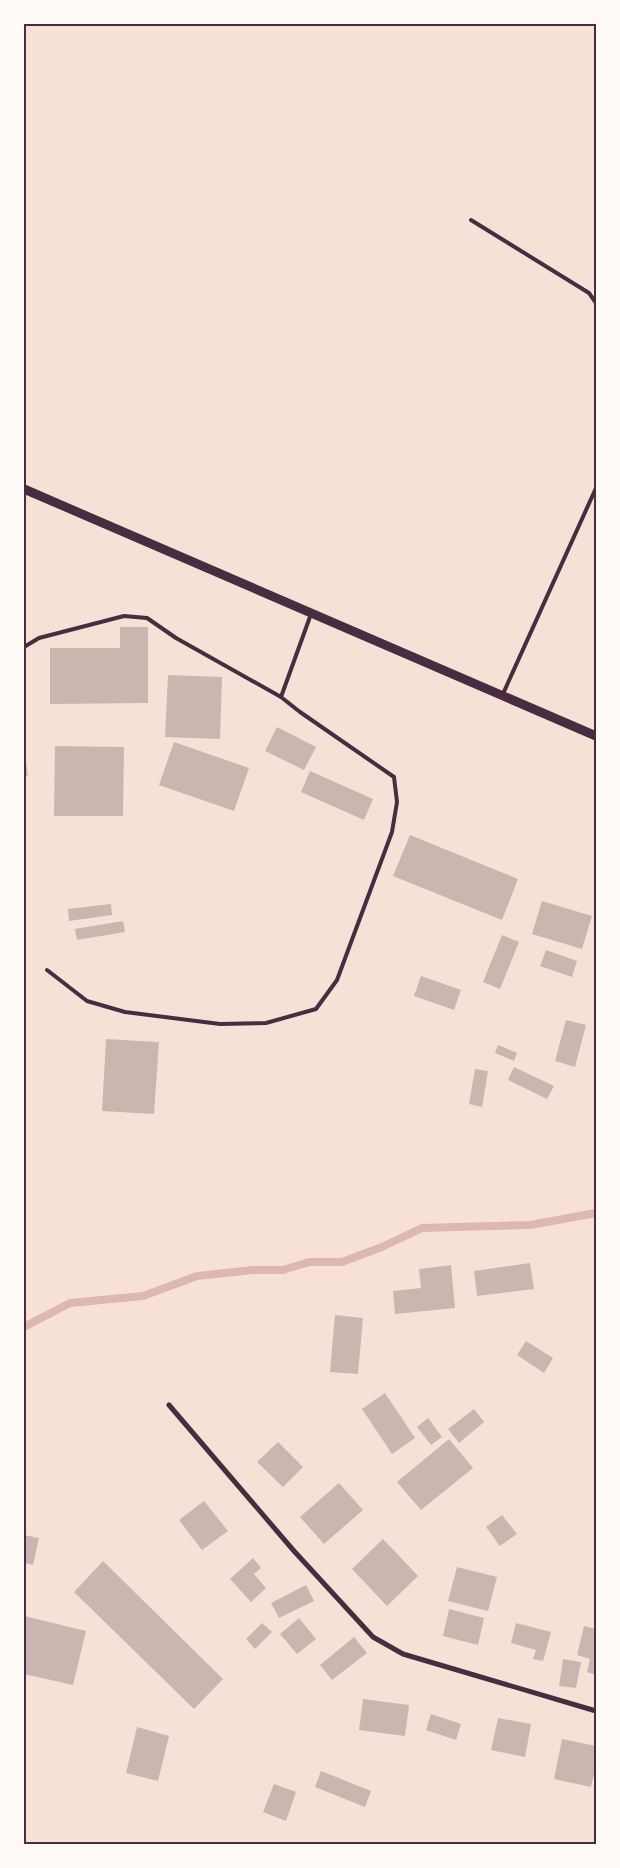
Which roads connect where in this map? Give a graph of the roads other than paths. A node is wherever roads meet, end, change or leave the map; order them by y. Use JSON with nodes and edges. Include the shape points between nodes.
{"nodes":[{"id":1,"x":471,"y":220,"type":"dead end"},
{"id":2,"x":596,"y":303,"type":"edge"},
{"id":3,"x":596,"y":488,"type":"edge"},
{"id":4,"x":24,"y":489,"type":"edge"},
{"id":5,"x":312,"y":614,"type":"junction"},
{"id":6,"x":24,"y":647,"type":"edge"},
{"id":7,"x":502,"y":696,"type":"junction"},
{"id":8,"x":281,"y":697,"type":"junction"},
{"id":9,"x":596,"y":736,"type":"edge"},
{"id":10,"x":47,"y":970,"type":"dead end"},
{"id":11,"x":169,"y":1405,"type":"dead end"},
{"id":12,"x":596,"y":1711,"type":"edge"}],
"edges":[{"from":1,"to":2,"type":"lane","via":[[589,293]]},
{"from":3,"to":7,"type":"lane"},
{"from":4,"to":5,"type":"street"},
{"from":5,"to":7,"type":"street"},
{"from":5,"to":8,"type":"lane"},
{"from":6,"to":8,"type":"lane","via":[[39,638],[124,616],[148,618],[176,638]]},
{"from":7,"to":9,"type":"street"},
{"from":8,"to":10,"type":"lane","via":[[394,778],[397,802],[392,832],[337,980],[316,1009],[266,1023],[220,1024],[125,1012],[87,1001]]},
{"from":11,"to":12,"type":"street","via":[[294,1551],[373,1637],[403,1654]]}]}
